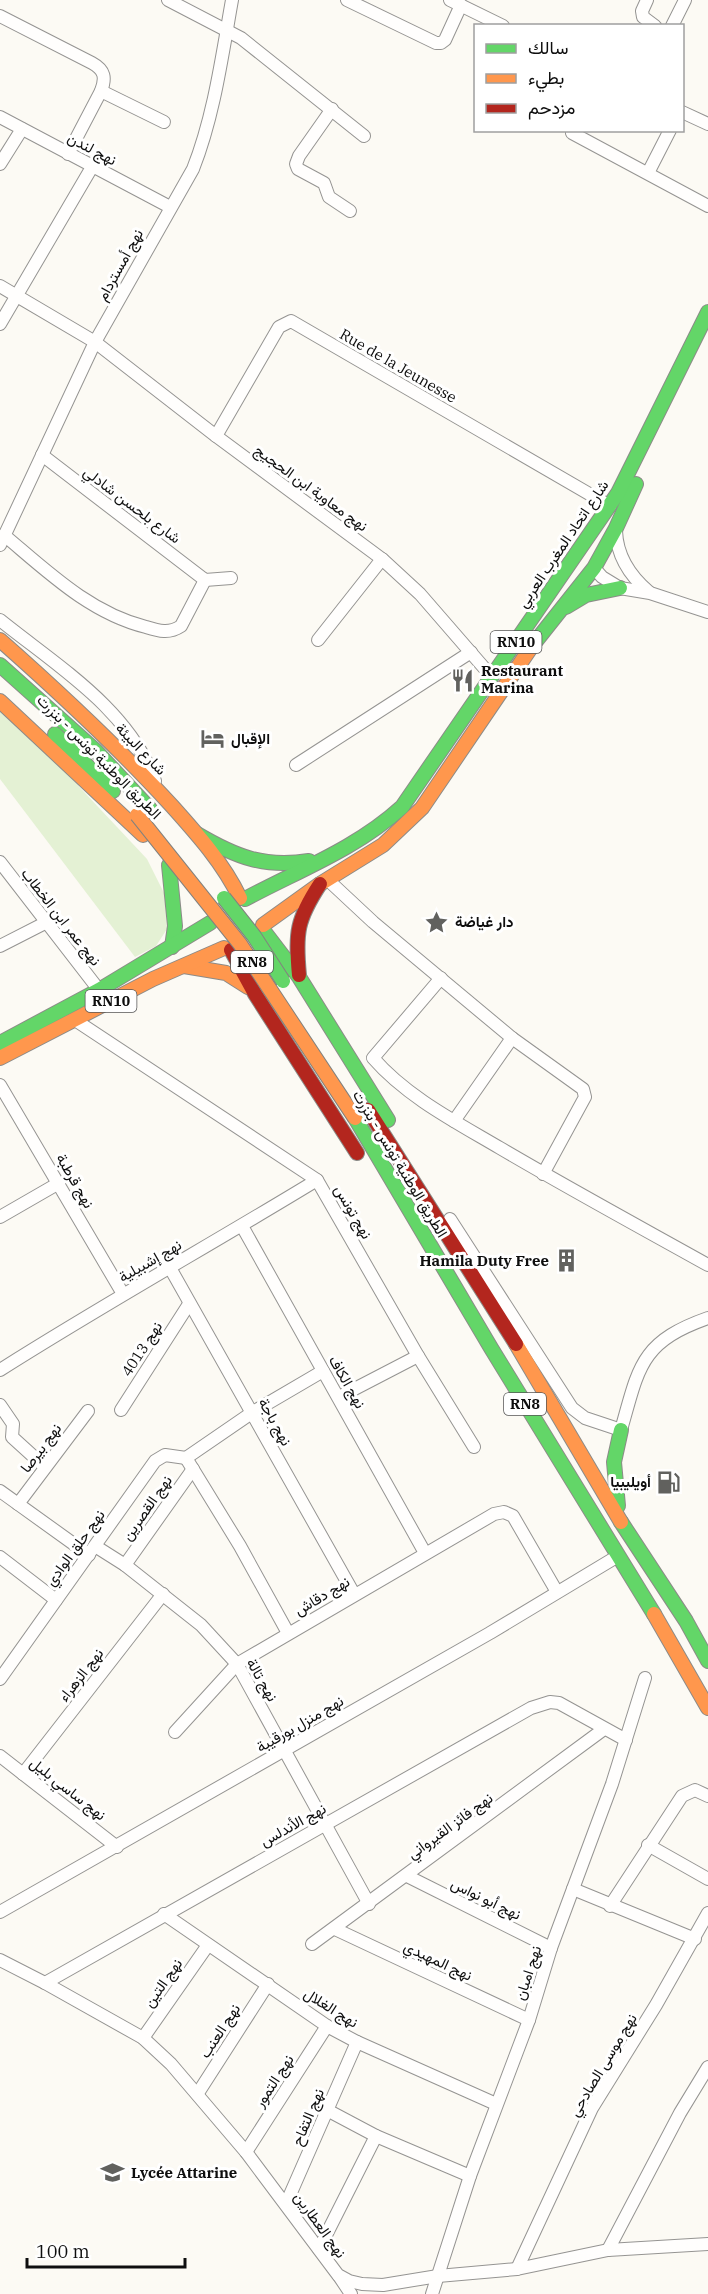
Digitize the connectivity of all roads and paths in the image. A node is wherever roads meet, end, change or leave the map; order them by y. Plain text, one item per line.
1 (168, 0) edge
2 (232, 0) edge
3 (347, 0) edge
4 (647, 0) edge
5 (685, 0) edge
6 (456, 3) edge
7 (0, 16) edge
8 (499, 24) edge
9 (652, 24) edge
10 (673, 24) edge
11 (227, 30) junction
12 (101, 91) junction
13 (332, 109) junction
14 (684, 113) edge
15 (0, 117) edge
16 (164, 122) dead end
17 (708, 124) edge
18 (22, 129) junction
19 (669, 132) edge
20 (572, 133) dead end
21 (364, 136) dead end
22 (68, 154) junction
23 (0, 164) edge
24 (92, 167) junction
25 (648, 173) junction
26 (708, 206) edge
27 (170, 207) junction
28 (350, 211) dead end
29 (0, 286) edge
30 (16, 296) junction
31 (708, 312) edge
32 (0, 324) edge
33 (708, 339) edge
34 (95, 342) junction
35 (216, 436) junction
36 (42, 455) junction
37 (610, 506) junction
38 (616, 528) junction
39 (2, 540) edge
40 (382, 559) junction
41 (594, 568) junction
42 (231, 578) dead end
43 (205, 580) junction
44 (620, 588) junction
45 (650, 593) junction
46 (708, 612) edge
47 (555, 616) junction
48 (0, 620) edge
49 (0, 640) edge
50 (318, 640) dead end
51 (471, 652) junction
52 (0, 665) edge
53 (492, 677) junction
54 (0, 685) edge
55 (0, 701) edge
56 (296, 765) dead end
57 (158, 791) junction
58 (153, 813) dead end
59 (197, 834) junction
60 (330, 857) junction
61 (0, 862) edge
62 (169, 865) junction
63 (324, 882) junction
64 (218, 892) dead end
65 (242, 898) junction
66 (47, 922) junction
67 (210, 922) junction
68 (263, 928) junction
69 (0, 945) edge
70 (172, 947) junction
71 (228, 949) junction
72 (184, 966) junction
73 (299, 976) junction
74 (441, 978) junction
75 (288, 988) dead end
76 (99, 990) junction
77 (255, 994) junction
78 (75, 1020) junction
79 (319, 1035) dead end
80 (512, 1038) junction
81 (0, 1042) edge
82 (0, 1058) edge
83 (349, 1058) junction
84 (373, 1059) junction
85 (0, 1085) edge
86 (454, 1122) junction
87 (368, 1169) dead end
88 (543, 1173) junction
89 (317, 1180) junction
90 (59, 1184) junction
91 (447, 1215) junction
92 (1, 1216) edge
93 (398, 1217) dead end
94 (242, 1226) junction
95 (708, 1264) edge
96 (169, 1266) junction
97 (123, 1294) junction
98 (189, 1304) junction
99 (708, 1318) edge
100 (515, 1343) junction
101 (418, 1356) junction
102 (0, 1370) edge
103 (323, 1371) junction
104 (506, 1372) junction
105 (339, 1397) junction
106 (0, 1405) edge
107 (121, 1410) dead end
108 (88, 1411) dead end
109 (253, 1412) junction
110 (621, 1430) junction
111 (474, 1447) dead end
112 (189, 1463) junction
113 (45, 1467) junction
114 (0, 1491) edge
115 (18, 1504) junction
116 (620, 1520) junction
117 (92, 1550) junction
118 (425, 1553) junction
119 (0, 1557) edge
120 (616, 1557) junction
121 (125, 1565) junction
122 (557, 1592) junction
123 (163, 1594) junction
124 (354, 1594) junction
125 (56, 1600) junction
126 (288, 1633) junction
127 (0, 1656) edge
128 (708, 1661) edge
129 (10, 1664) junction
130 (237, 1664) junction
131 (645, 1678) dead end
132 (0, 1679) edge
133 (707, 1714) edge
134 (604, 1729) junction
135 (175, 1732) dead end
136 (626, 1740) junction
137 (284, 1750) junction
138 (0, 1756) edge
139 (23, 1774) junction
140 (708, 1796) edge
141 (324, 1825) junction
142 (648, 1845) junction
143 (117, 1847) junction
144 (407, 1876) junction
145 (708, 1879) edge
146 (573, 1889) junction
147 (369, 1904) junction
148 (610, 1905) junction
149 (0, 1912) edge
150 (708, 1913) edge
151 (164, 1914) junction
152 (335, 1929) junction
153 (695, 1939) junction
154 (312, 1944) dead end
155 (208, 1945) junction
156 (551, 1948) junction
157 (0, 1960) edge
158 (45, 1983) junction
159 (267, 1984) junction
160 (529, 2020) junction
161 (327, 2026) junction
162 (143, 2038) junction
163 (357, 2042) junction
164 (708, 2067) edge
165 (198, 2093) junction
166 (496, 2104) junction
167 (327, 2110) junction
168 (376, 2136) junction
169 (246, 2152) junction
170 (470, 2176) junction
171 (286, 2204) junction
172 (705, 2245) edge
173 (320, 2249) junction
174 (608, 2250) junction
175 (517, 2269) junction
176 (338, 2275) junction
177 (438, 2276) junction
178 (351, 2294) edge
179 (432, 2294) edge

1 - 11 street
2 - 11 street, نهج أمستردام
3 - 6 street
4 - 9 street
5 - 10 street
6 - 8 street
7 - 12 street
11 - 13 street
11 - 27 street, نهج أمستردام
12 - 16 street
12 - 22 street
13 - 21 street
13 - 28 street
14 - 17 street
15 - 18 street, نهج لندن
18 - 22 street, نهج لندن
18 - 23 street
19 - 25 street
20 - 25 street
22 - 24 street, نهج لندن
24 - 27 street, نهج لندن
24 - 30 street
25 - 26 street
27 - 34 street, نهج أمستردام
29 - 30 street, نهج معاوية ابن الحجيج
30 - 32 street
30 - 34 street, نهج معاوية ابن الحجيج
31 - 37 main road, شارع اتحاد المغرب العربي / RN10
33 - 38 main road, شارع اتحاد المغرب العربي / RN10
34 - 35 street, نهج معاوية ابن الحجيج
34 - 36 street, نهج أمستردام
35 - 37 street, Rue de la Jeunesse
35 - 40 street, نهج معاوية ابن الحجيج
36 - 39 street, نهج أمستردام
36 - 43 street, شارع بلحسن شادلي
37 - 41 main road
37 - 53 main road, شارع اتحاد المغرب العربي / RN10
38 - 41 main road, شارع اتحاد المغرب العربي / RN10
38 - 45 street
39 - 43 street
40 - 50 street
40 - 51 street, نهج معاوية ابن الحجيج
41 - 44 street
41 - 47 main road, شارع اتحاد المغرب العربي / RN10
42 - 43 street
44 - 45 street
44 - 47 main road
45 - 46 street
47 - 63 main road, شارع اتحاد المغرب العربي / RN10
48 - 57 street
49 - 57 main road, شارع البيئة
51 - 53 street, نهج معاوية ابن الحجيج
51 - 56 street
52 - 58 main road, الطريق الوطنية تونس - بنزرت
53 - 60 main road, شارع اتحاد المغرب العربي / RN10
54 - 104 main road, الطريق الوطنية تونس - بنزرت / RN8, bridge
55 - 62 main road
57 - 59 main road, شارع البيئة
59 - 60 main road
59 - 65 main road, شارع البيئة
60 - 65 main road, شارع اتحاد المغرب العربي / RN10
61 - 66 street, نهج عمر ابن الخطاب
62 - 67 main road
62 - 70 main road
63 - 68 main road, شارع اتحاد المغرب العربي / RN10
63 - 73 main road
63 - 74 street
64 - 75 main road, RN8, bridge
65 - 67 main road, RN10
65 - 68 main road
66 - 69 street
66 - 76 street, نهج عمر ابن الخطاب
67 - 70 main road, RN10
67 - 71 main road
68 - 71 main road, RN10
68 - 73 main road
70 - 76 main road, RN10
71 - 72 main road, RN10
71 - 77 main road
72 - 77 main road
72 - 78 main road, RN10
73 - 83 main road
74 - 80 street
74 - 84 street
76 - 81 main road, RN10
77 - 87 main road
78 - 82 main road, RN10
78 - 89 street, نهج تونس
79 - 100 main road, الطريق الوطنية تونس - بنزرت / RN8
80 - 86 street
80 - 88 street
83 - 84 street
83 - 91 main road
84 - 86 street
85 - 90 street, نهج قرطبة
86 - 88 street
88 - 95 street
89 - 94 street, نهج إشبيلية
89 - 101 street, نهج تونس
90 - 92 street
90 - 97 street, نهج قرطبة
91 - 100 main road, RN8
91 - 110 street
93 - 104 main road
94 - 96 street, نهج إشبيلية
94 - 103 street, نهج الكاف
96 - 97 street, نهج إشبيلية
96 - 98 street, نهج باجة
97 - 102 street, نهج إشبيلية
98 - 107 street, نهج 4013
98 - 109 street, نهج باجة
99 - 110 street
100 - 116 main road, الطريق الوطنية تونس - بنزرت / RN8
101 - 105 street
101 - 111 street, نهج تونس
103 - 105 street, نهج الكاف
103 - 109 street, نهج القصرين
104 - 120 main road, الطريق الوطنية تونس - بنزرت / RN8
105 - 118 street, نهج الكاف
106 - 113 street
108 - 113 street, نهج بيرصا
109 - 112 street, نهج القصرين
109 - 124 street, نهج باجة
110 - 116 main road
112 - 117 street, نهج حلق الوادي
112 - 121 street, نهج القصرين
112 - 126 street
113 - 115 street, نهج بيرصا
114 - 115 street, نهج تالة
115 - 117 street, نهج تالة
116 - 128 main road, الطريق الوطنية تونس - بنزرت / RN8
117 - 121 street, نهج تالة
117 - 125 street, نهج حلق الوادي
118 - 122 street, نهج دقاش
118 - 124 street, نهج دقاش
119 - 125 street
120 - 122 street, نهج منزل بورقيبة
120 - 133 main road, الطريق الوطنية تونس - بنزرت / RN8
121 - 123 street, نهج تالة
122 - 137 street, نهج منزل بورقيبة
123 - 130 street, نهج تالة
123 - 139 street, نهج الزهراء
124 - 126 street, نهج دقاش
125 - 129 street, نهج حلق الوادي
126 - 130 street, نهج دقاش
127 - 129 street
129 - 132 street, نهج حلق الوادي
130 - 135 street, نهج دقاش
130 - 137 street, نهج تالة
131 - 136 street, نهج امبان
134 - 136 street
134 - 141 street, نهج الأندلس
134 - 144 street, نهج فائز القيرواني
136 - 146 street, نهج امبان
137 - 141 street, نهج تالة
137 - 143 street, نهج منزل بورقيبة
138 - 139 street, نهج ساسي بليل
139 - 143 street, نهج ساسي بليل
140 - 142 street
141 - 147 street, نهج تالة
141 - 151 street, نهج الأندلس
142 - 145 street
142 - 148 street
143 - 149 street, نهج منزل بورقيبة
144 - 147 street, نهج فائز القيرواني
144 - 156 street, نهج أبو نواس
146 - 148 street
146 - 156 street, نهج امبان
147 - 152 street, نهج فائز القيرواني
148 - 153 street
150 - 153 street, نهج موسى الصادحي
151 - 155 street, نهج الغلال
151 - 158 street, نهج الأندلس
152 - 154 street, نهج فائز القيرواني
152 - 160 street, نهج المهيدي
153 - 175 street, نهج موسى الصادحي
155 - 159 street, نهج الغلال
155 - 162 street, نهج التين
156 - 160 street, نهج امبان
157 - 158 street, نهج العطارين
158 - 162 street, نهج العطارين
159 - 161 street, نهج الغلال
159 - 165 street, نهج العنب
160 - 166 street, نهج امبان
161 - 163 street, نهج الغلال
161 - 169 street, نهج التمور
162 - 165 street, نهج العطارين
163 - 166 street, نهج الغلال
163 - 167 street, نهج التفاح
164 - 174 street
165 - 169 street, نهج العطارين
166 - 170 street, نهج امبان
167 - 168 street
167 - 171 street, نهج التفاح
168 - 170 street
168 - 173 street
169 - 171 street, نهج العطارين
170 - 177 street, نهج امبان
171 - 173 street, نهج العطارين
172 - 174 street, نهج العطارين
173 - 176 street, نهج العطارين
174 - 175 street, نهج العطارين
175 - 177 street, نهج العطارين
176 - 177 street, نهج العطارين
176 - 178 street
177 - 179 street, نهج امبان

